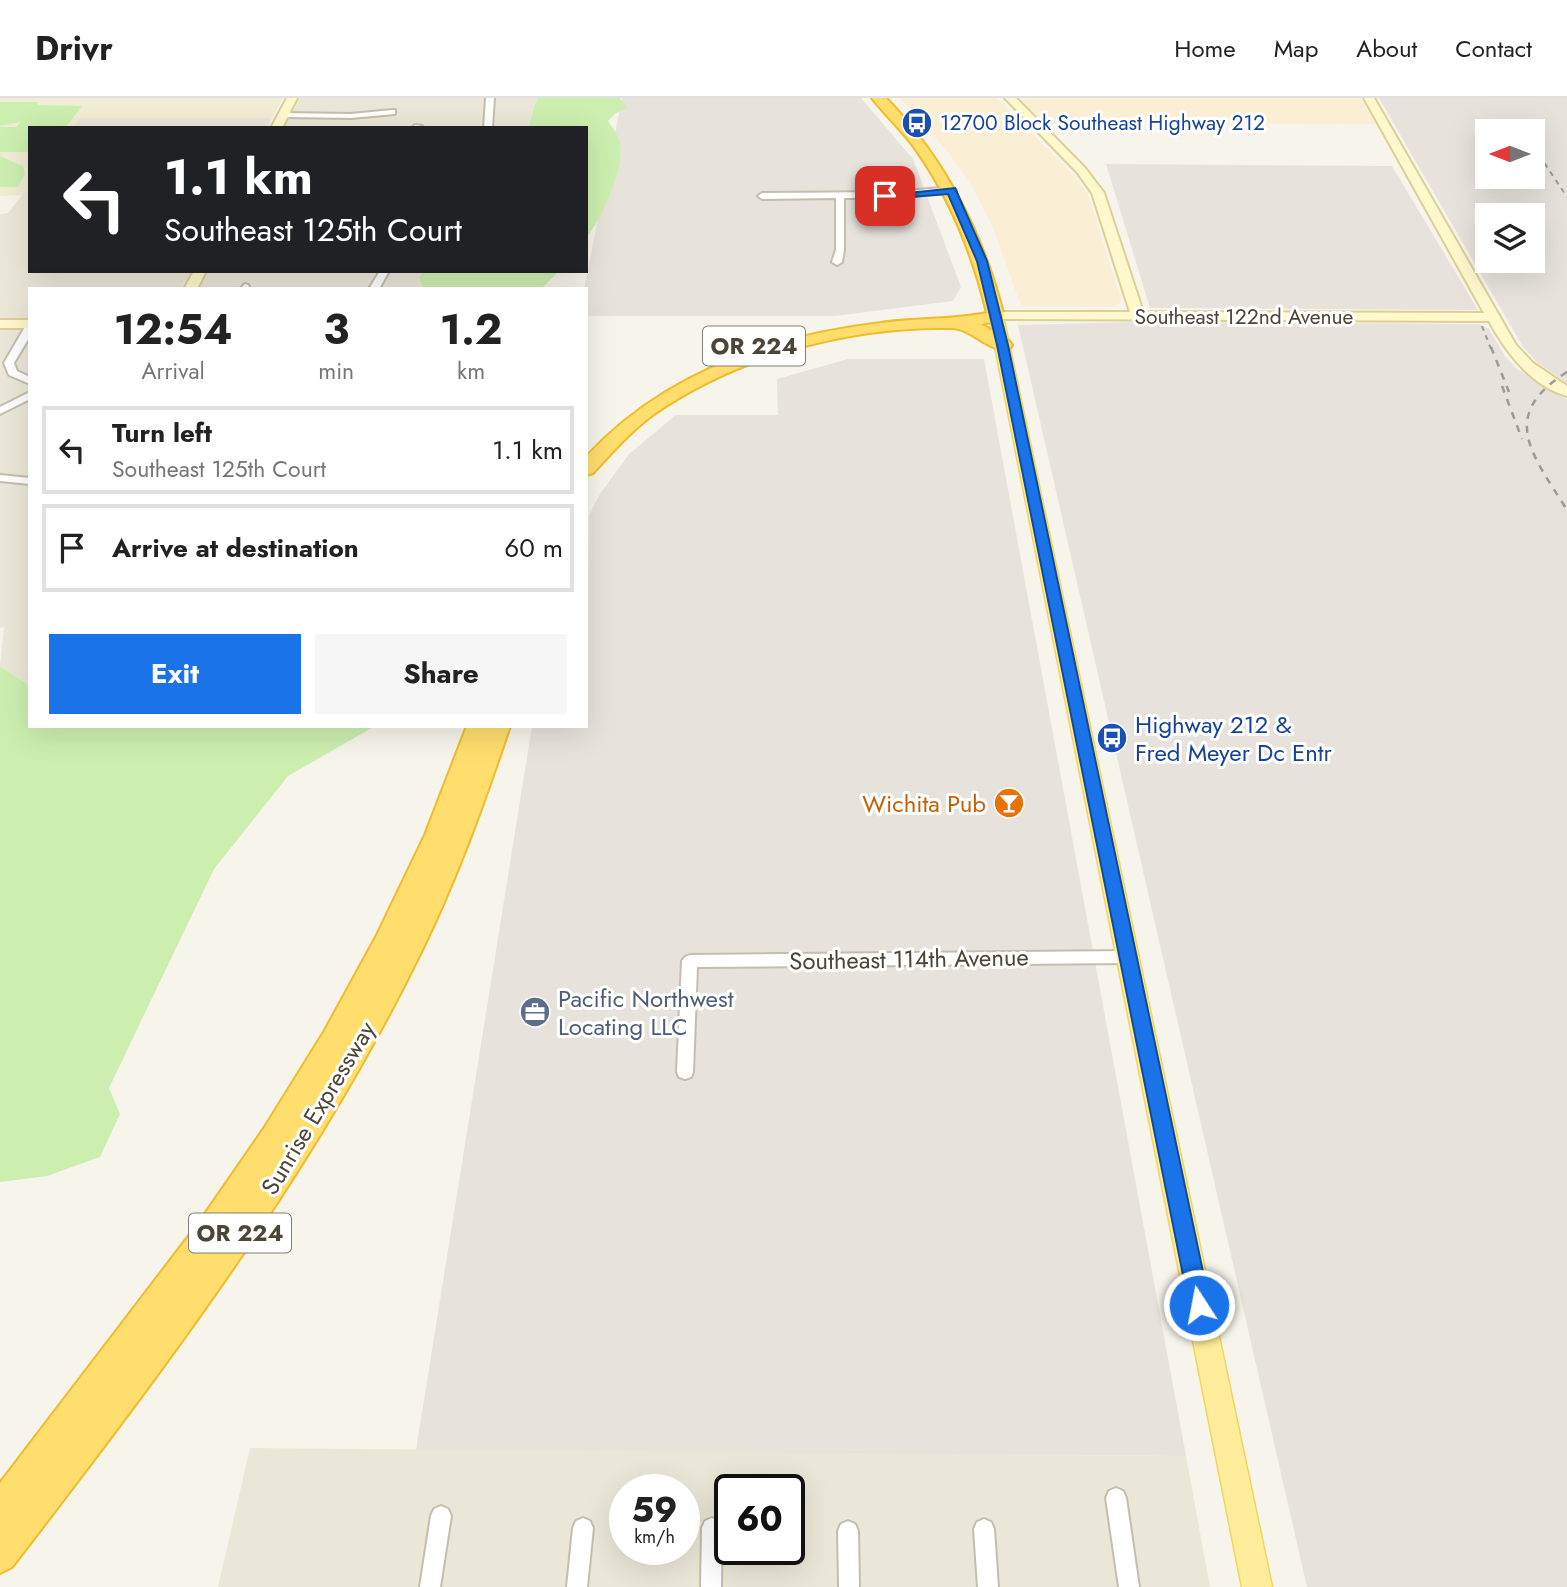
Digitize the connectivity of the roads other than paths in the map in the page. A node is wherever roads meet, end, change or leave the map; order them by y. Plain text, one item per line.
1 (292, 98) edge
2 (490, 98) edge
3 (879, 98) edge
4 (1010, 98) edge
5 (1369, 98) edge
6 (392, 112) dead end
7 (283, 115) junction
8 (348, 123) edge
9 (277, 126) edge
10 (488, 126) edge
11 (951, 190) junction
12 (762, 196) dead end
13 (840, 196) junction
14 (837, 262) dead end
15 (988, 280) junction
16 (996, 316) junction
17 (1139, 316) junction
18 (1493, 317) junction
19 (951, 318) junction
20 (0, 324) edge
21 (28, 326) edge
22 (28, 328) edge
23 (1003, 345) junction
24 (5, 356) edge
25 (28, 380) edge
26 (1567, 392) edge
27 (28, 396) edge
28 (0, 411) edge
29 (588, 445) edge
30 (588, 467) edge
31 (0, 478) edge
32 (28, 480) edge
33 (477, 728) edge
34 (498, 728) edge
35 (1129, 957) junction
36 (685, 1072) dead end
37 (1116, 1498) dead end
38 (0, 1510) edge
39 (441, 1516) dead end
40 (583, 1528) dead end
41 (712, 1528) dead end
42 (984, 1529) dead end
43 (848, 1531) dead end
44 (0, 1555) edge
45 (430, 1587) edge
46 (577, 1587) edge
47 (711, 1587) edge
48 (849, 1587) edge
49 (988, 1587) edge
50 (1129, 1587) edge
51 (1257, 1587) edge

1 - 7 main road
2 - 10 street
3 - 11 highway
4 - 17 main road
5 - 18 main road
6 - 8 street
7 - 8 street
7 - 9 main road
11 - 13 street
11 - 15 highway
12 - 13 street
13 - 14 street
15 - 16 highway
15 - 19 highway, OR 224
16 - 17 main road, Southeast 122nd Avenue
16 - 19 highway, OR 224
16 - 23 main road
17 - 18 main road, Southeast 122nd Avenue
18 - 26 main road
19 - 23 highway
19 - 29 highway, OR 224
19 - 30 highway, OR 224
20 - 21 main road
22 - 24 street
23 - 35 main road
24 - 25 street
27 - 28 street
31 - 32 street
33 - 38 highway, Sunrise Expressway / OR 224
34 - 44 highway, Sunrise Expressway / OR 224
35 - 36 street, Southeast 114th Avenue
35 - 51 main road
37 - 50 street
39 - 45 street
40 - 46 street
41 - 47 street
42 - 49 street
43 - 48 street

